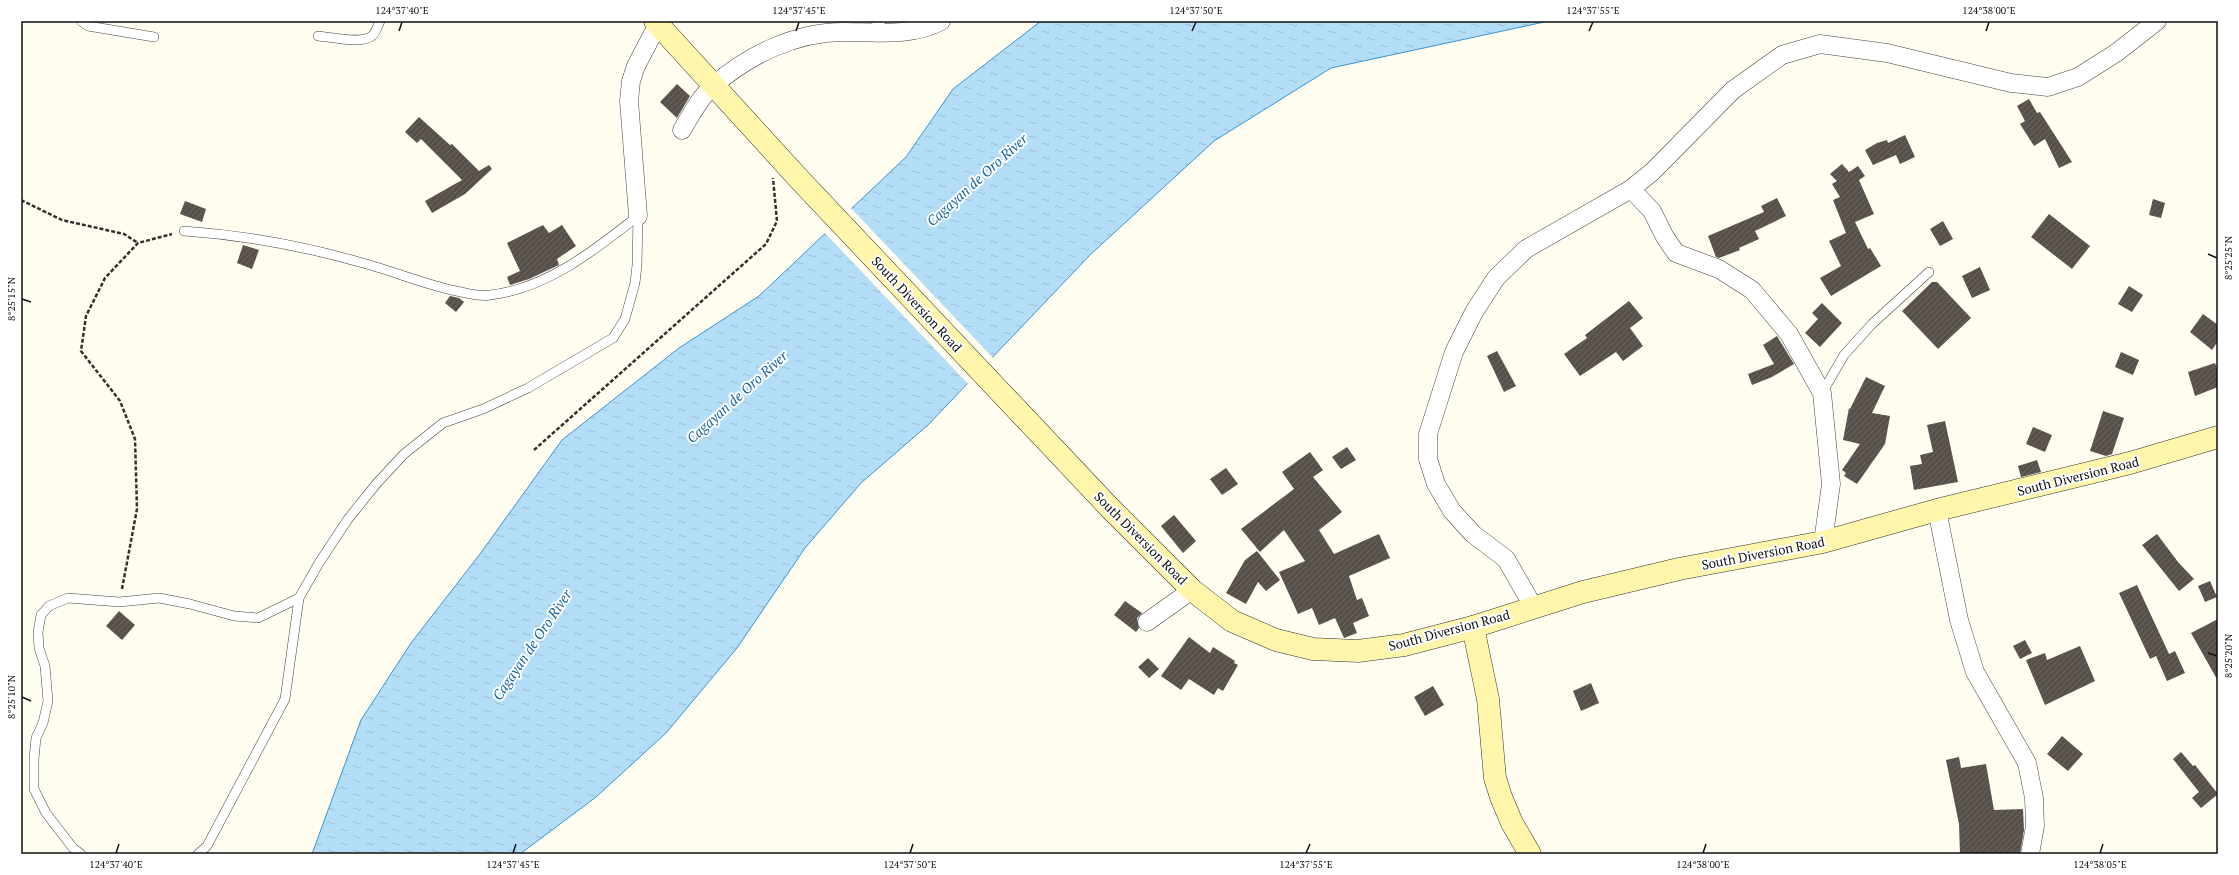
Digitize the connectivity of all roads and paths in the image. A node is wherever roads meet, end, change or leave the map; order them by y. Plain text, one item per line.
1 (81, 21) edge
2 (380, 21) edge
3 (941, 21) edge
4 (2157, 21) edge
5 (657, 23) edge
6 (875, 27) edge
7 (318, 36) dead end
8 (154, 37) dead end
9 (713, 86) junction
10 (682, 130) dead end
11 (1631, 189) junction
12 (774, 194) dead end
13 (21, 200) edge
14 (638, 216) junction
15 (184, 231) joint
16 (138, 243) junction
17 (1929, 272) dead end
18 (1822, 393) junction
19 (2218, 437) edge
20 (534, 450) dead end
21 (1937, 510) junction
22 (1823, 542) junction
23 (1192, 590) junction
24 (299, 598) junction
25 (119, 602) junction
26 (1534, 608) junction
27 (1147, 622) dead end
28 (1473, 627) junction
29 (81, 854) edge
30 (198, 854) edge
31 (1530, 854) edge
32 (2030, 854) edge

1 - 8 lane
2 - 7 lane
3 - 6 street
4 - 11 street
5 - 9 main road, South Diversion Road
5 - 14 street
6 - 9 street
9 - 10 street
9 - 23 main road, South Diversion Road
11 - 18 street
11 - 26 street
12 - 20 path
13 - 16 path
14 - 15 lane
14 - 24 lane
15 - 16 path
16 - 25 path
17 - 18 lane
18 - 22 street
19 - 21 main road, South Diversion Road
21 - 22 main road, South Diversion Road
21 - 32 street
22 - 26 main road, South Diversion Road
23 - 27 street
23 - 28 main road, South Diversion Road
24 - 25 lane
24 - 30 lane
25 - 29 lane
26 - 28 main road, South Diversion Road
28 - 31 main road

